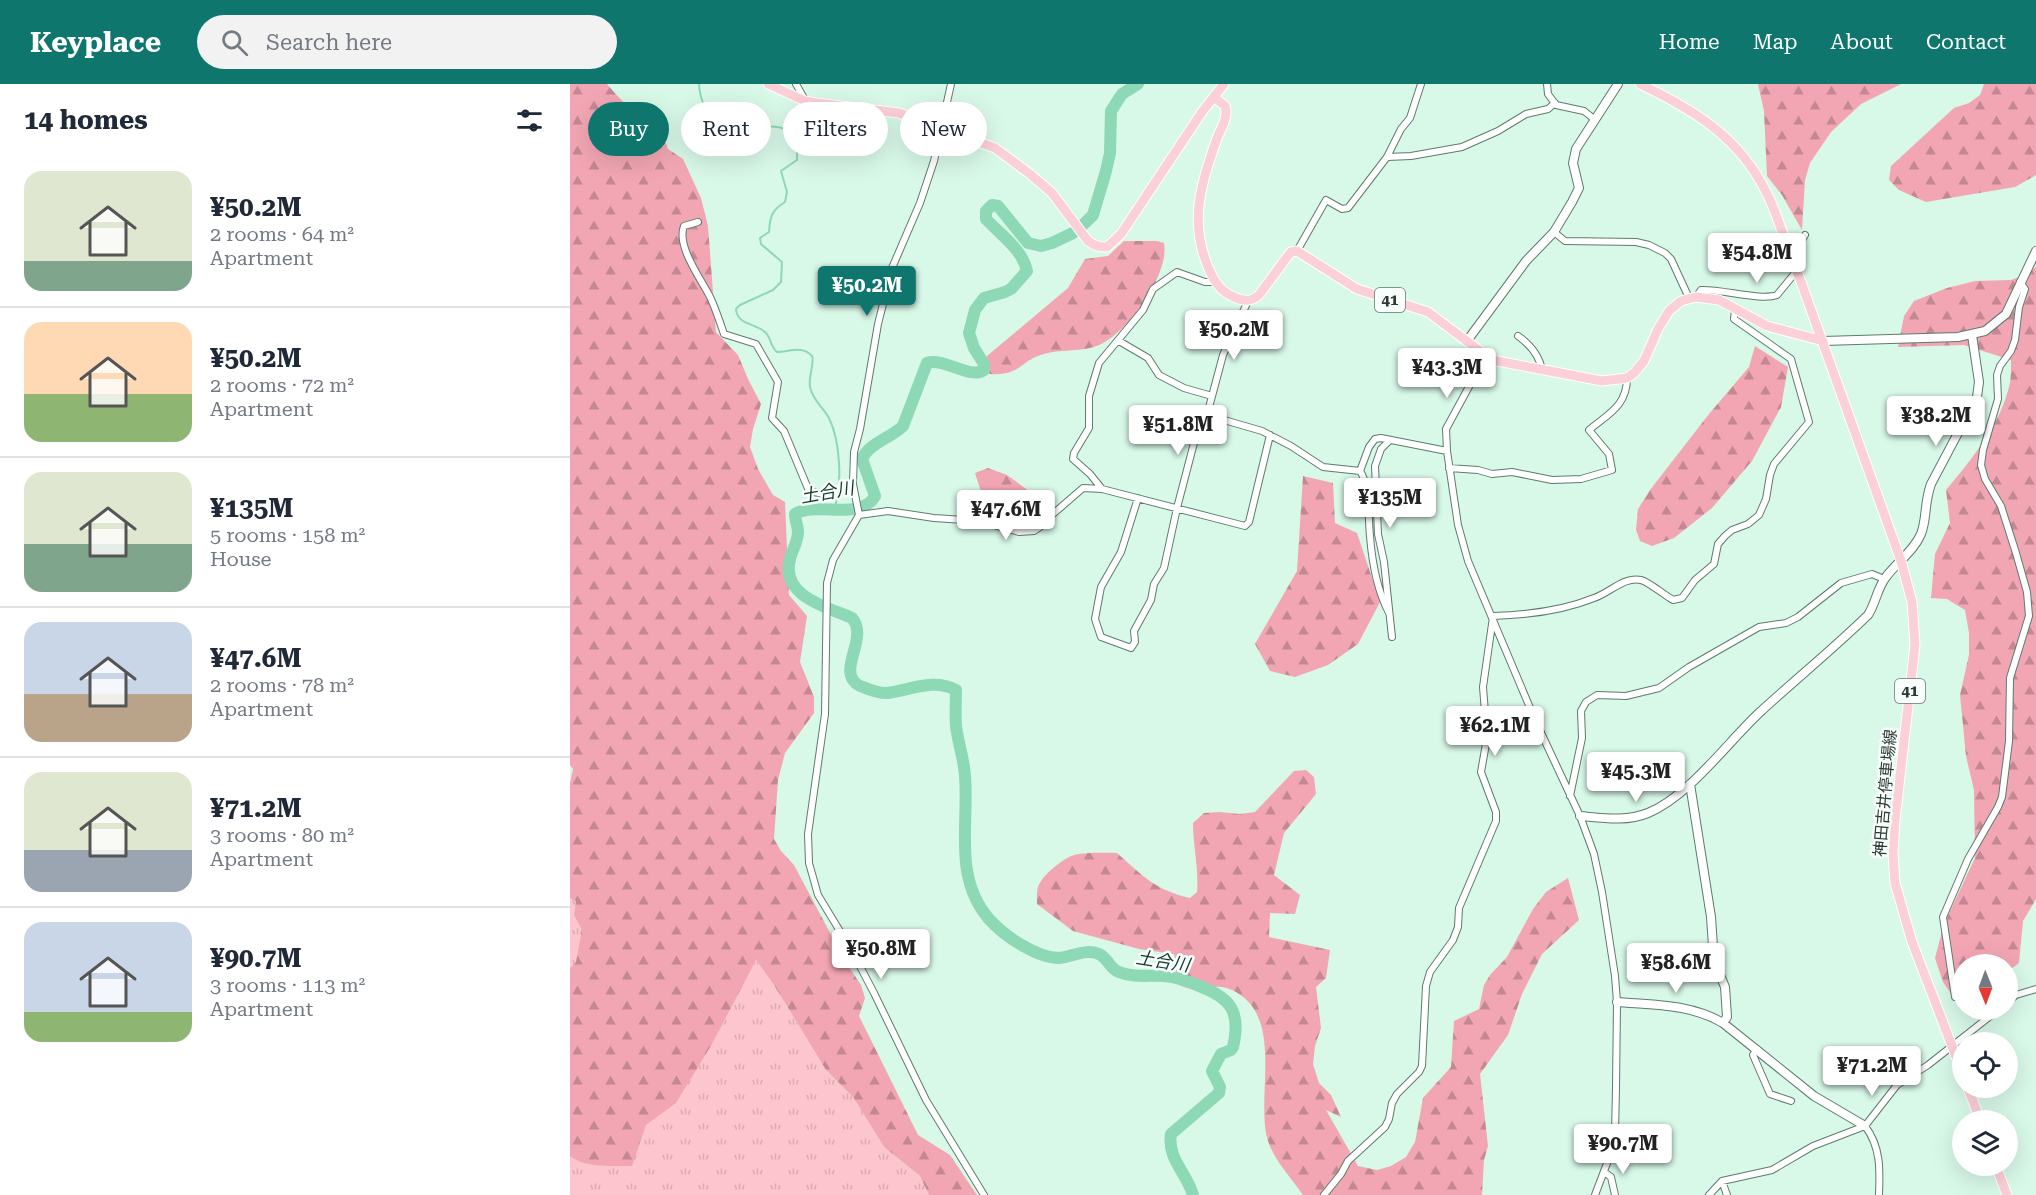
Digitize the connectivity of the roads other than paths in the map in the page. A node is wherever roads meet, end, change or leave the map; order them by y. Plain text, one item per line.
1 (768, 84) edge
2 (796, 84) edge
3 (951, 84) edge
4 (1224, 84) edge
5 (1421, 84) edge
6 (1547, 84) edge
7 (1618, 84) edge
8 (1640, 84) edge
9 (1214, 97) junction
10 (805, 100) junction
11 (948, 102) edge
12 (1555, 103) junction
13 (900, 114) edge
14 (1594, 119) junction
15 (987, 145) edge
16 (935, 156) edge
17 (1387, 157) junction
18 (698, 222) dead end
19 (1554, 232) junction
20 (1805, 235) dead end
21 (1297, 251) junction
22 (2036, 251) edge
23 (1216, 282) junction
24 (2020, 282) junction
25 (1693, 298) junction
26 (1248, 302) junction
27 (1735, 310) junction
28 (1972, 334) junction
29 (1518, 336) dead end
30 (1119, 341) junction
31 (1467, 341) junction
32 (1823, 341) junction
33 (1485, 357) junction
34 (1542, 370) junction
35 (1627, 378) junction
36 (1212, 396) junction
37 (1207, 415) junction
38 (1270, 435) junction
39 (1390, 440) junction
40 (1447, 451) junction
41 (1449, 468) junction
42 (1360, 471) junction
43 (1102, 489) junction
44 (854, 490) junction
45 (1138, 498) junction
46 (1177, 508) junction
47 (859, 515) junction
48 (1901, 561) junction
49 (1884, 579) junction
50 (1389, 613) junction
51 (1493, 616) junction
52 (1392, 637) dead end
53 (1690, 784) junction
54 (1570, 796) junction
55 (1580, 816) junction
56 (1952, 977) edge
57 (2036, 988) edge
58 (2018, 993) edge
59 (1617, 1002) junction
60 (1985, 1020) edge
61 (1724, 1023) junction
62 (1970, 1032) edge
63 (1952, 1046) joint
64 (1757, 1049) junction
65 (1791, 1101) dead end
66 (1865, 1126) junction
67 (1604, 1172) junction
68 (2000, 1176) edge
69 (1722, 1181) junction
70 (984, 1195) edge
71 (1324, 1195) edge
72 (1595, 1195) edge
73 (1615, 1195) edge
74 (1709, 1195) edge
75 (1727, 1195) edge
76 (1879, 1195) edge
77 (2007, 1195) edge

1 - 10 main road
2 - 10 street
3 - 11 street
4 - 9 main road
5 - 17 street
6 - 12 street
7 - 14 street
8 - 32 main road, 神田吉井停車場線 / 41, bridge
9 - 15 main road
9 - 23 main road
10 - 13 main road
12 - 14 street
12 - 17 street
14 - 19 street
16 - 44 street
17 - 21 street
18 - 44 street
19 - 25 street
19 - 31 street
20 - 25 street
21 - 26 main road
21 - 31 main road, 41
22 - 24 street
23 - 26 main road
23 - 30 street
24 - 28 street
24 - 56 street
25 - 27 main road
25 - 35 main road
26 - 36 street
27 - 32 main road
27 - 51 street
28 - 32 street
28 - 48 street
29 - 34 street
30 - 36 street
30 - 43 street
31 - 33 main road, 41
32 - 48 main road, 神田吉井停車場線 / 41
33 - 34 main road, 41
33 - 40 street
34 - 35 main road, 41
35 - 41 street
36 - 37 street
37 - 38 street
37 - 46 street
38 - 42 street
38 - 46 street
39 - 40 street
39 - 42 street
39 - 50 street
40 - 41 street
41 - 51 street
42 - 50 street
43 - 45 street
43 - 47 street
44 - 47 street
45 - 46 street
45 - 46 street
47 - 70 street
48 - 49 street
48 - 63 main road, 神田吉井停車場線 / 41
49 - 53 street
49 - 54 street
50 - 52 street
51 - 54 street
51 - 71 street
53 - 55 street
53 - 61 street
54 - 55 street
55 - 59 street
57 - 58 street
59 - 61 street
59 - 67 street
60 - 62 street
61 - 64 street
63 - 66 street
64 - 65 street
64 - 66 street
66 - 69 street
66 - 76 street
67 - 72 street
67 - 73 street
68 - 77 main road
69 - 74 street
69 - 75 street

